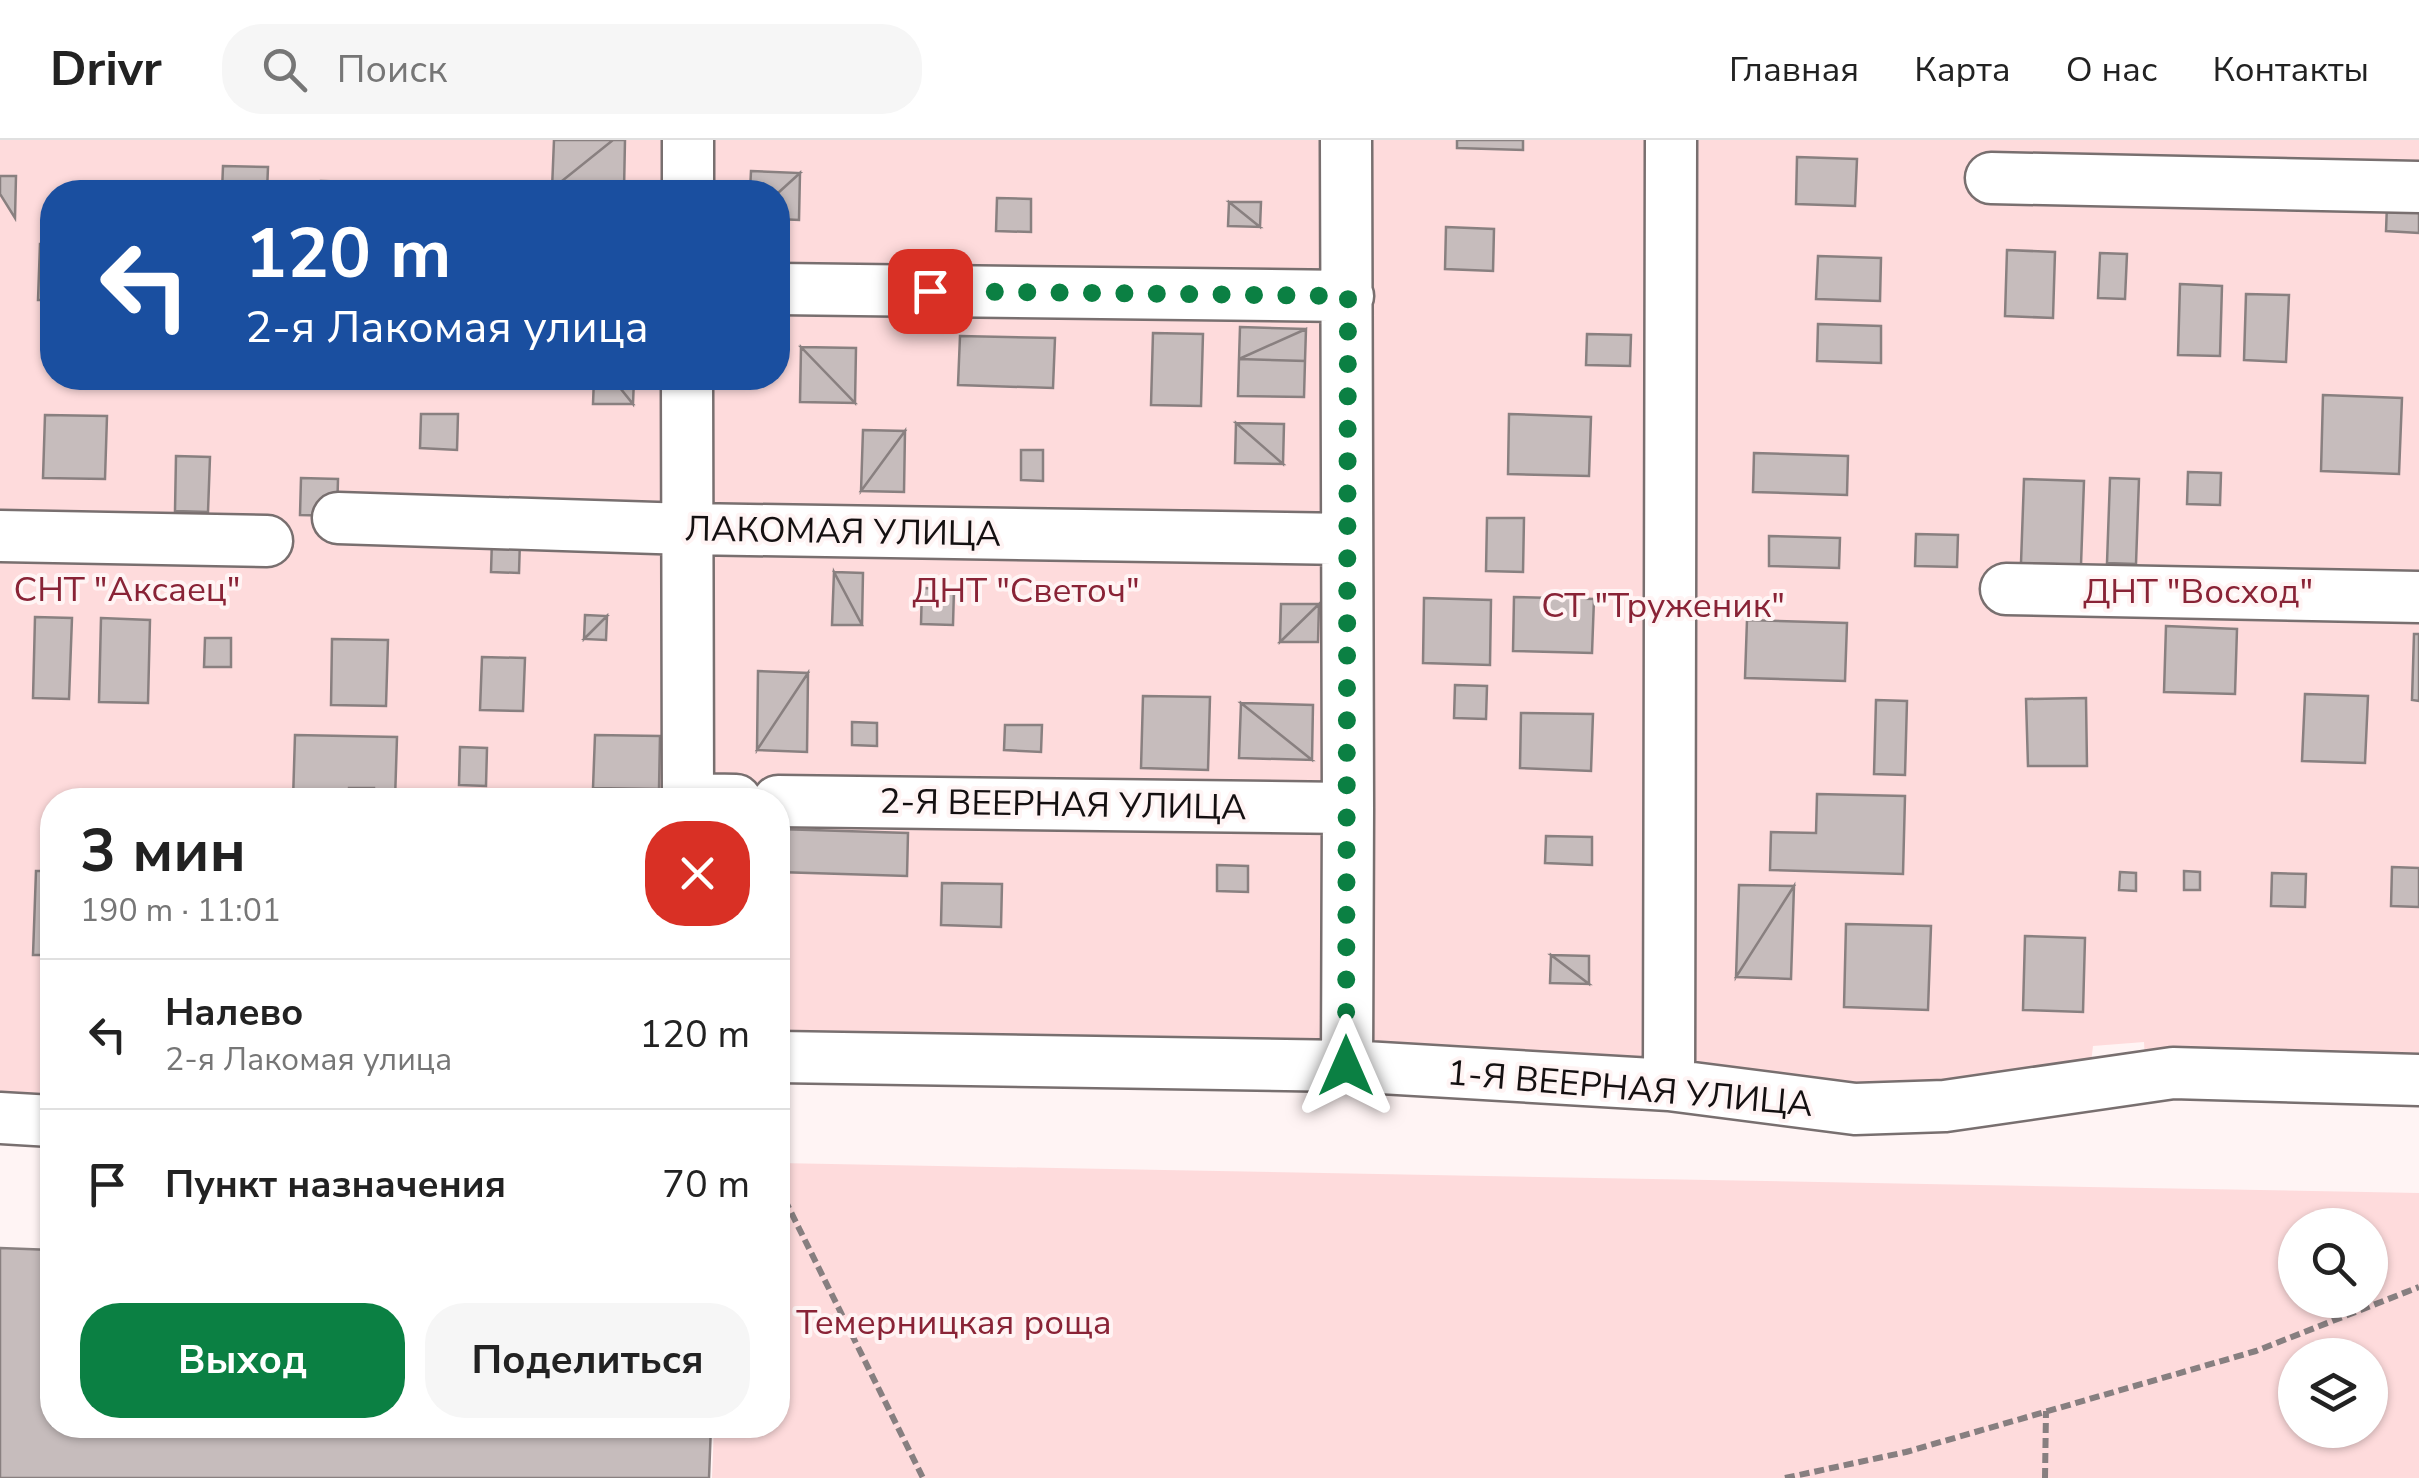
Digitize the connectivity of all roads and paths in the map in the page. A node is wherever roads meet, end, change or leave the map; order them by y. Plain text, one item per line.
1 (688, 140) edge
2 (1346, 140) edge
3 (1671, 140) edge
4 (1990, 178) dead end
5 (688, 180) edge
6 (2419, 188) edge
7 (790, 289) edge
8 (1348, 296) junction
9 (687, 390) edge
10 (338, 518) dead end
11 (688, 528) junction
12 (0, 536) edge
13 (1347, 539) junction
14 (267, 542) dead end
15 (2006, 590) dead end
16 (2419, 597) edge
17 (688, 788) edge
18 (790, 800) edge
19 (1348, 808) junction
20 (790, 1057) edge
21 (1346, 1066) junction
22 (2419, 1080) edge
23 (1669, 1085) junction
24 (0, 1118) edge
25 (40, 1120) edge
26 (790, 1210) edge
27 (2419, 1287) edge
28 (2046, 1411) junction
29 (924, 1478) edge
30 (1784, 1478) edge
31 (2045, 1478) edge

1 - 5 street
2 - 8 street
3 - 23 street
4 - 6 street
7 - 8 street
8 - 13 street
9 - 11 street
10 - 11 street, ЛАКОМАЯ УЛИЦА
11 - 13 street, ЛАКОМАЯ УЛИЦА
11 - 17 street
12 - 14 street
13 - 19 street
15 - 16 street
18 - 19 street, 2-Я ВЕЕРНАЯ УЛИЦА
19 - 21 street
20 - 21 street, 1-Я ВЕЕРНАЯ УЛИЦА
21 - 23 street, 1-Я ВЕЕРНАЯ УЛИЦА
22 - 23 street, 1-Я ВЕЕРНАЯ УЛИЦА
24 - 25 street
26 - 29 path
27 - 28 path
28 - 30 path
28 - 31 path

